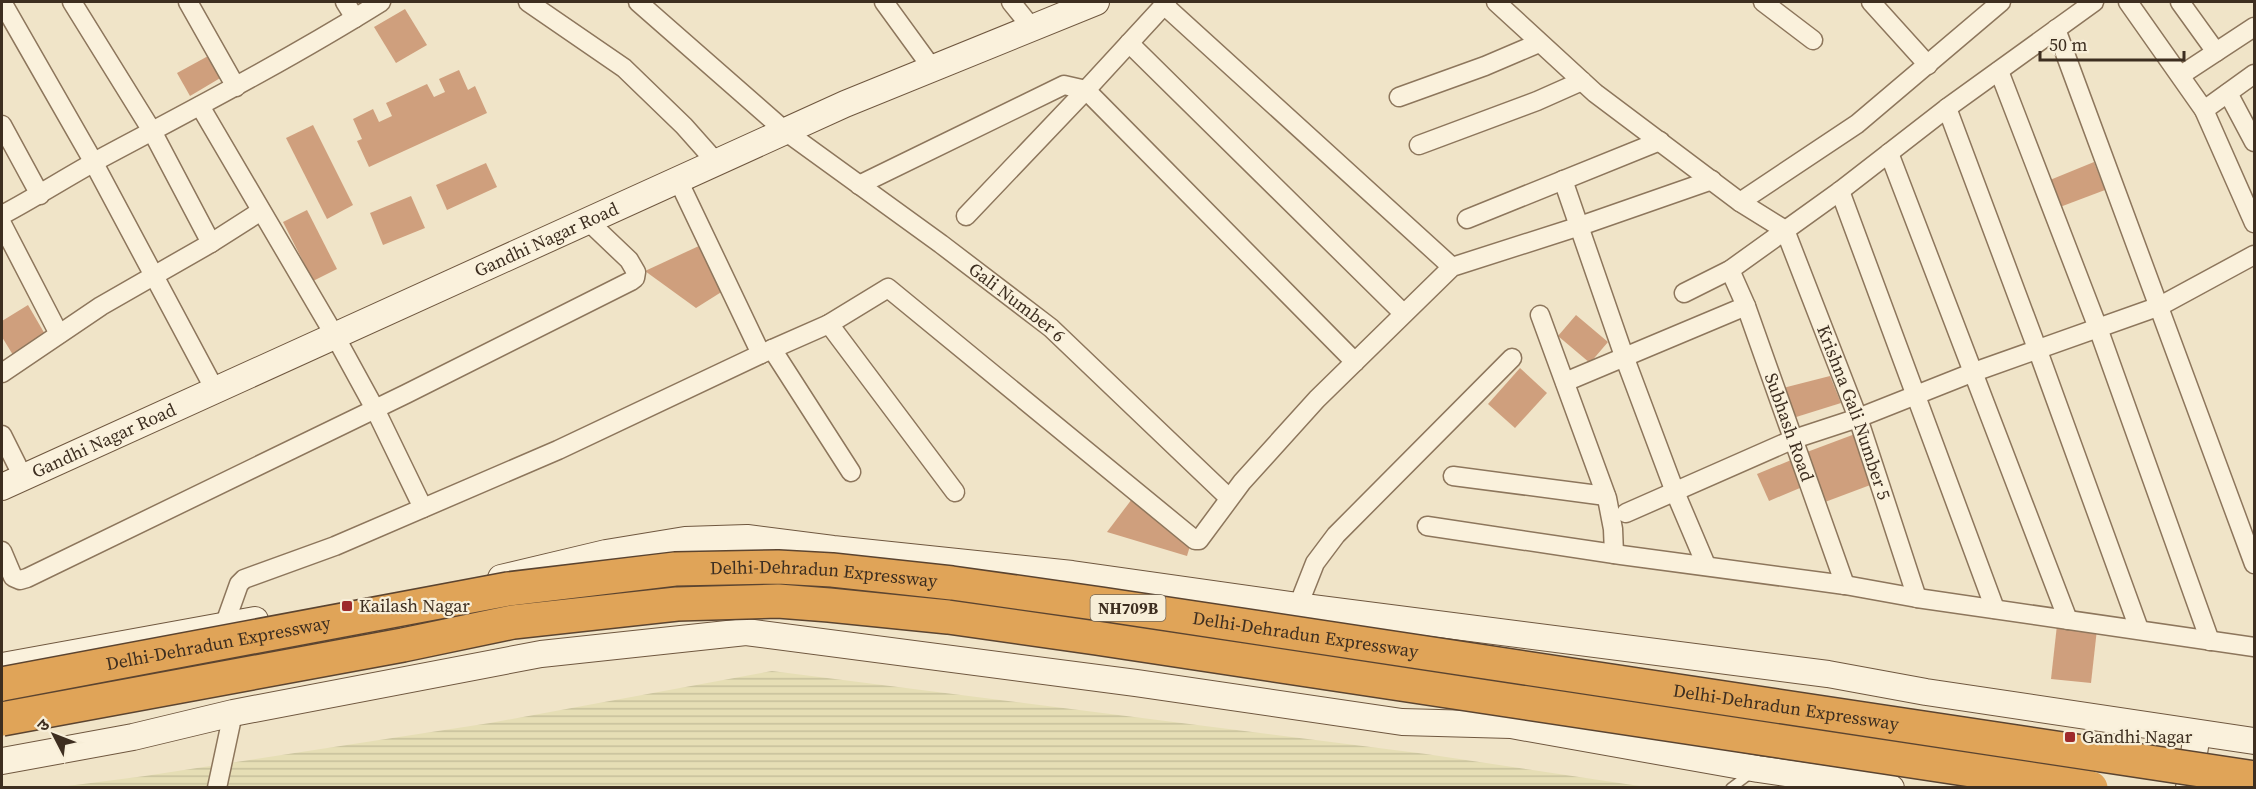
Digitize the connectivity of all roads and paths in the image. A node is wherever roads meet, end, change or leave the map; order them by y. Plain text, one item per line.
1 (2, 2) edge
2 (72, 2) edge
3 (189, 2) edge
4 (345, 2) edge
5 (381, 2) edge
6 (528, 2) edge
7 (638, 2) edge
8 (884, 2) edge
9 (1011, 2) edge
10 (1096, 2) edge
11 (1496, 2) edge
12 (1763, 2) edge
13 (1871, 2) edge
14 (2001, 2) edge
15 (2094, 2) edge
16 (2128, 2) edge
17 (2180, 2) edge
18 (1165, 3) edge
19 (355, 18) junction
20 (2254, 27) edge
21 (1032, 28) junction
22 (2056, 29) junction
23 (1813, 40) dead end
24 (1128, 43) junction
25 (1539, 43) junction
26 (2216, 52) junction
27 (1928, 65) junction
28 (932, 68) junction
29 (1999, 71) junction
30 (2254, 74) edge
31 (2181, 75) junction
32 (1582, 81) junction
33 (237, 87) junction
34 (1086, 90) junction
35 (2228, 93) junction
36 (1399, 97) dead end
37 (200, 106) junction
38 (1947, 108) junction
39 (2204, 110) junction
40 (2, 125) edge
41 (152, 131) junction
42 (785, 131) junction
43 (1660, 141) junction
44 (2254, 142) edge
45 (1419, 145) dead end
46 (1890, 153) junction
47 (93, 162) junction
48 (716, 162) junction
49 (678, 180) junction
50 (1563, 180) junction
51 (1712, 180) junction
52 (859, 185) junction
53 (1840, 191) junction
54 (40, 195) junction
55 (1740, 202) junction
56 (261, 211) junction
57 (2, 215) edge
58 (966, 216) dead end
59 (1467, 219) dead end
60 (587, 220) junction
61 (2254, 222) edge
62 (2, 224) edge
63 (1580, 226) junction
64 (1785, 230) junction
65 (211, 243) junction
66 (2254, 255) edge
67 (1452, 267) junction
68 (1730, 270) junction
69 (154, 275) junction
70 (1684, 293) dead end
71 (1746, 306) junction
72 (2160, 306) junction
73 (1403, 313) junction
74 (1540, 315) dead end
75 (829, 324) junction
76 (2098, 328) junction
77 (59, 334) junction
78 (335, 336) junction
79 (766, 351) junction
80 (2038, 351) junction
81 (1624, 356) junction
82 (1512, 358) dead end
83 (1354, 362) junction
84 (1974, 372) junction
85 (2, 373) edge
86 (1565, 382) junction
87 (215, 390) junction
88 (1917, 395) junction
89 (375, 409) junction
90 (1858, 418) junction
91 (2, 435) edge
92 (1794, 439) junction
93 (851, 472) dead end
94 (1453, 476) dead end
95 (12, 482) edge
96 (955, 492) dead end
97 (1675, 492) junction
98 (1606, 496) junction
99 (1229, 498) junction
100 (423, 508) junction
101 (1626, 513) dead end
102 (1427, 525) dead end
103 (2, 551) edge
104 (1614, 554) junction
105 (2254, 564) edge
106 (1706, 565) junction
107 (1845, 585) junction
108 (1917, 598) junction
109 (1299, 606) junction
110 (1995, 609) junction
111 (2068, 620) junction
112 (1418, 621) junction
113 (224, 626) junction
114 (2139, 629) junction
115 (2211, 641) junction
116 (2254, 647) edge
117 (2, 666) edge
118 (2, 684) edge
119 (233, 713) junction
120 (2, 719) edge
121 (1402, 722) junction
122 (2197, 733) junction
123 (2254, 741) edge
124 (2, 761) edge
125 (1758, 769) junction
126 (2254, 778) edge
127 (217, 788) edge
128 (1731, 788) edge
129 (1891, 788) edge
130 (2091, 788) edge
131 (2189, 788) edge

1 - 47 street
2 - 41 street
3 - 33 street
4 - 19 street
5 - 19 street
6 - 48 street
7 - 42 street, Gali Number 6
8 - 28 street
9 - 21 street
10 - 21 street, Gandhi Nagar Road
11 - 25 street
12 - 23 street
13 - 27 street
14 - 27 street
15 - 22 street
16 - 31 street
17 - 26 street
18 - 24 street
18 - 67 street
19 - 33 street
20 - 26 street
21 - 28 street, Gandhi Nagar Road
22 - 29 street
22 - 72 street
24 - 34 street
24 - 73 street
25 - 32 street
25 - 36 street
26 - 31 street
27 - 55 street
28 - 42 street, Gandhi Nagar Road
29 - 38 street
29 - 76 street
30 - 35 street
31 - 39 street
32 - 43 street
32 - 45 street
33 - 37 street
34 - 52 street
34 - 58 street
34 - 83 street
35 - 39 street
35 - 44 street
37 - 41 street
37 - 56 street
38 - 46 street
38 - 80 street
39 - 61 street
40 - 54 street
41 - 47 street
41 - 65 street
42 - 48 street, Gandhi Nagar Road
42 - 52 street, Gali Number 6
43 - 50 street
43 - 51 street
46 - 53 street
46 - 84 street
47 - 54 street
47 - 69 street
48 - 49 street, Gandhi Nagar Road
49 - 60 street, Gandhi Nagar Road
49 - 79 street
50 - 59 street
50 - 63 street
51 - 55 street
51 - 63 street
52 - 99 street, Gali Number 6
53 - 64 street
53 - 88 street
54 - 57 street
55 - 64 street
56 - 65 street
56 - 78 street
60 - 78 street, Gandhi Nagar Road
60 - 89 street
62 - 77 street
63 - 67 street
63 - 81 street
64 - 68 street
64 - 90 street, Krishna Gali Number 5
65 - 69 street
66 - 72 street
67 - 73 street
68 - 70 street
68 - 71 street, Subhash Road
69 - 77 street
69 - 87 street
71 - 81 street
71 - 92 street, Subhash Road
72 - 76 street
72 - 105 street
73 - 83 street
74 - 86 street
75 - 79 street
75 - 96 street
75 - 99 street
76 - 80 street
76 - 115 street
77 - 85 street
78 - 87 street, Gandhi Nagar Road
78 - 89 street
79 - 93 street
79 - 100 street
80 - 84 street
80 - 114 street
81 - 86 street
81 - 97 street
82 - 109 street
83 - 99 street
84 - 88 street
84 - 111 street
86 - 98 street
87 - 95 street, Gandhi Nagar Road
88 - 90 street
88 - 110 street
89 - 100 street
89 - 103 street
90 - 92 street
90 - 108 street, Krishna Gali Number 5
91 - 95 street
92 - 97 street
92 - 107 street, Subhash Road
94 - 98 street
97 - 101 street
97 - 106 street
98 - 104 street
100 - 113 street
102 - 104 street
104 - 106 street
106 - 107 street
107 - 108 street
108 - 110 street
109 - 112 street
109 - 113 street
110 - 111 street
111 - 114 street
112 - 121 street
112 - 122 street
113 - 117 street
114 - 115 street
115 - 116 street
118 - 126 highway, Delhi-Dehradun Expressway / NH709B, bridge
119 - 121 street
119 - 124 street
119 - 127 street
120 - 130 highway, Delhi-Dehradun Expressway / NH709B, bridge
121 - 125 street
122 - 123 street
122 - 131 street
125 - 128 lane
125 - 129 street

